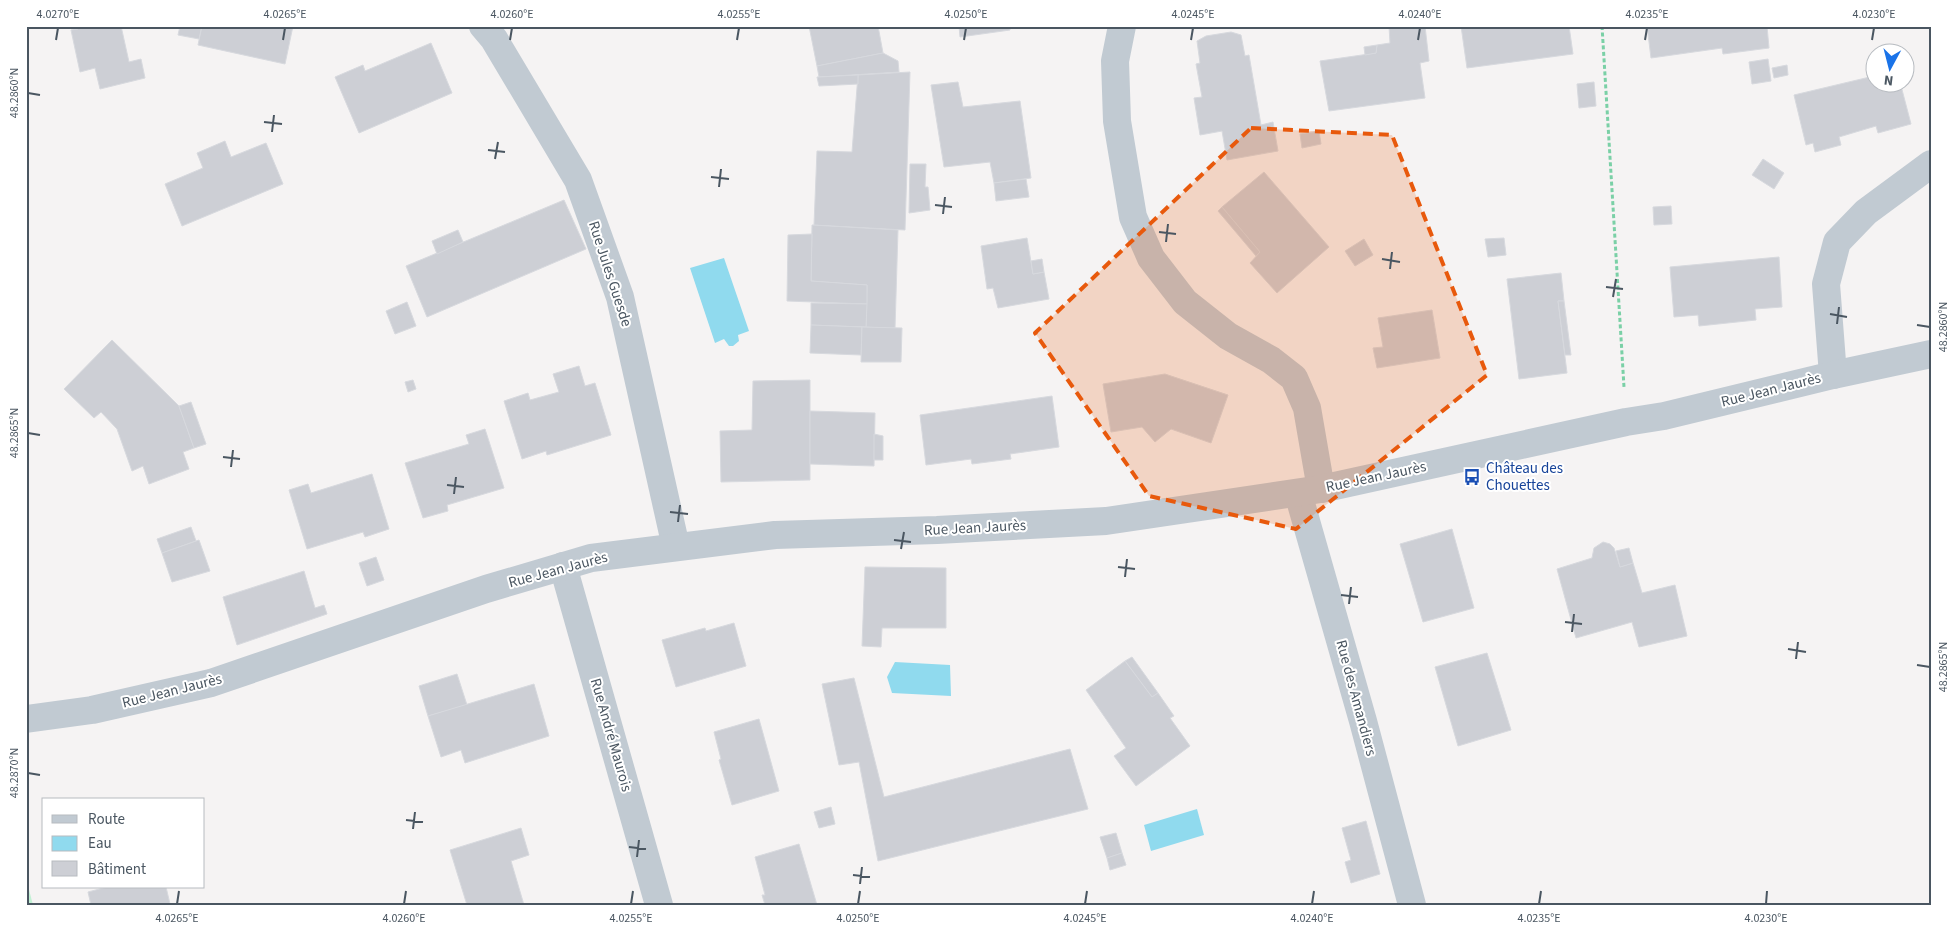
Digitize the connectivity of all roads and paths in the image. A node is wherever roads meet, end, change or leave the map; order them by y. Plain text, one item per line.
1 (483, 26) edge
2 (1122, 26) edge
3 (1602, 26) edge
4 (1931, 164) edge
5 (1931, 354) edge
6 (1833, 375) junction
7 (1626, 422) junction
8 (1310, 491) junction
9 (676, 547) junction
10 (563, 566) junction
11 (26, 719) edge
12 (659, 905) edge
13 (1412, 905) edge

1 - 9 street, Rue Jules Guesde
2 - 8 street, Rue des Amandiers
3 - 7 path
4 - 6 street
5 - 6 street, Rue Jean Jaurès
6 - 7 street, Rue Jean Jaurès
7 - 8 street, Rue Jean Jaurès
8 - 9 street, Rue Jean Jaurès
8 - 13 street, Rue des Amandiers
9 - 10 street, Rue Jean Jaurès
10 - 11 street, Rue Jean Jaurès
10 - 12 street, Rue André Maurois

